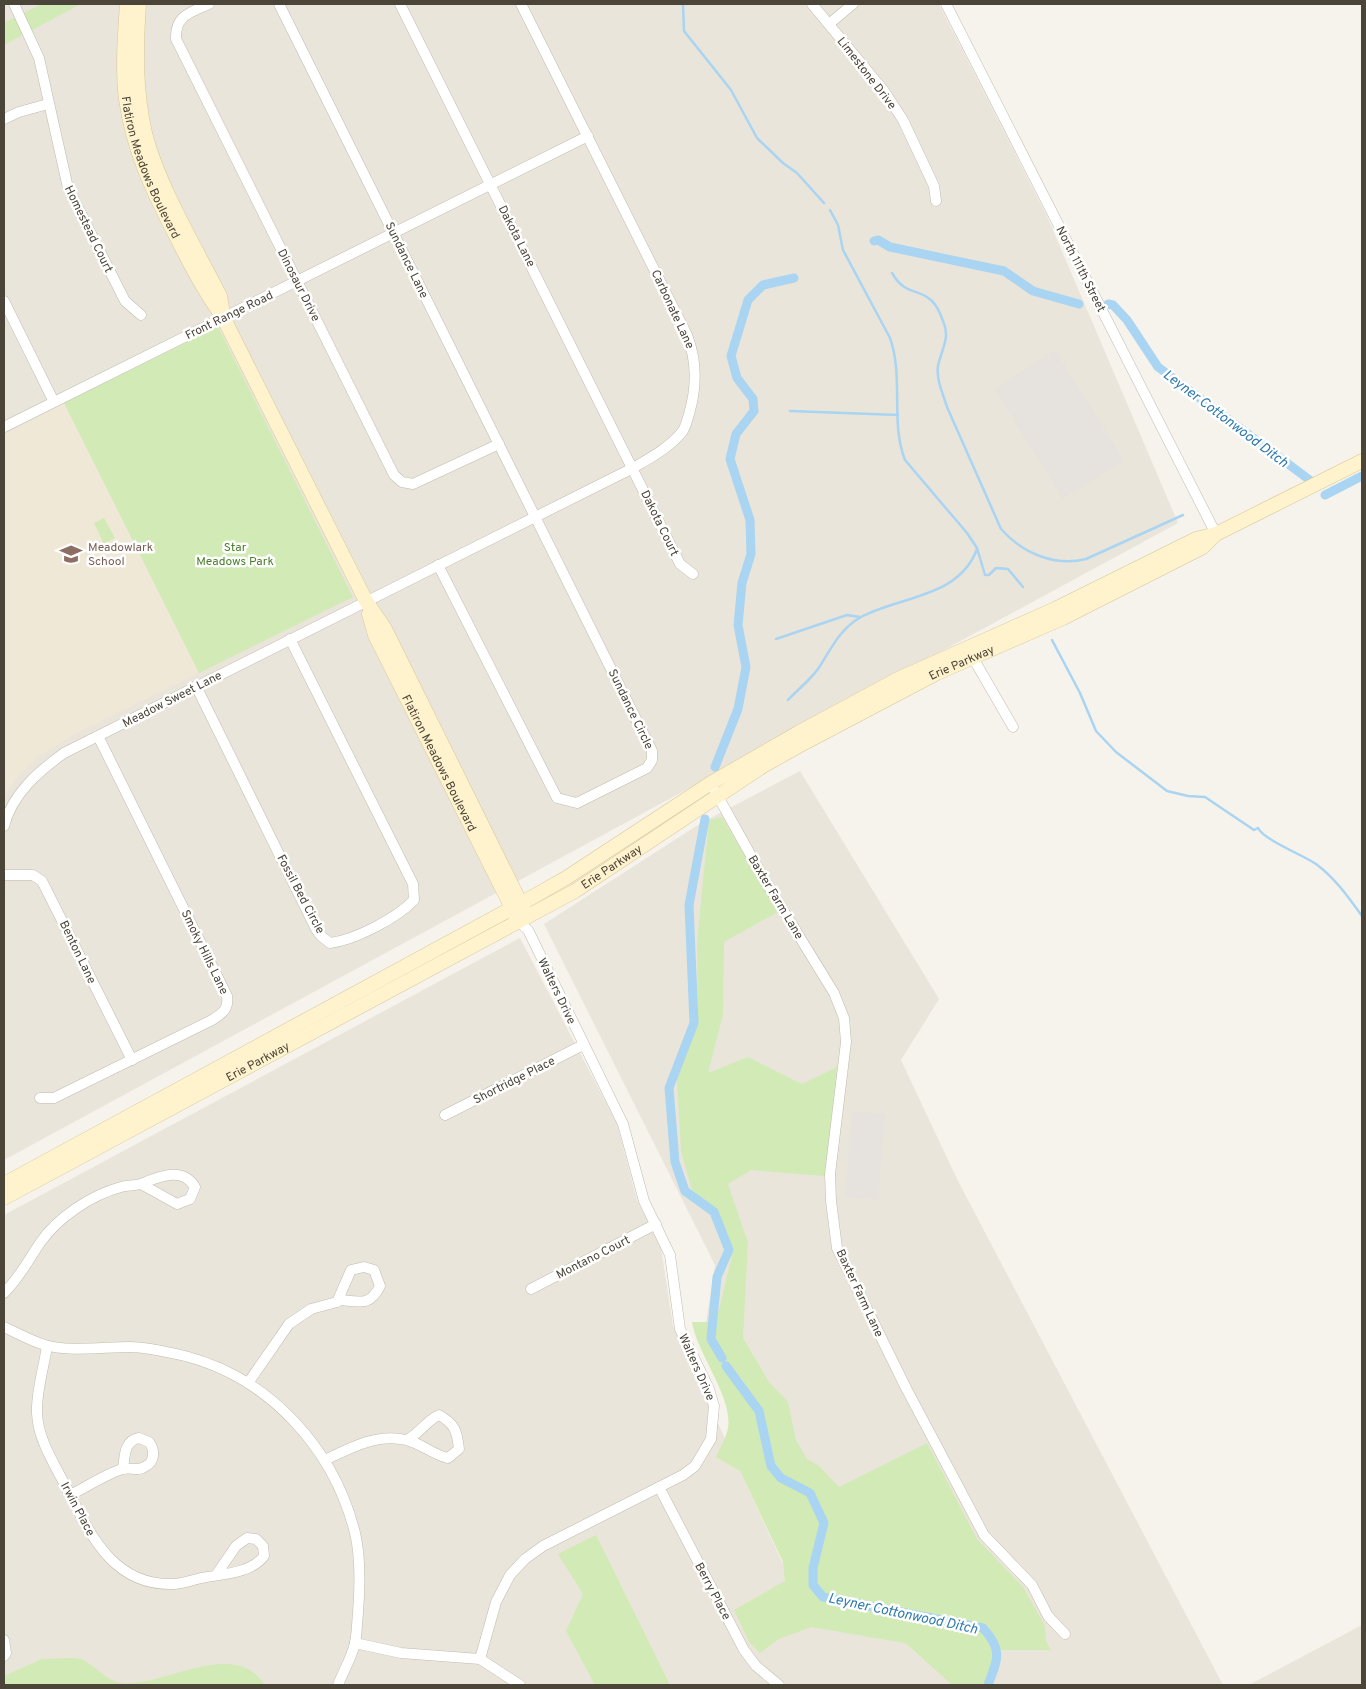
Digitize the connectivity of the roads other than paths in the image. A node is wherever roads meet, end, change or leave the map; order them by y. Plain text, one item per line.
1 (14, 4) edge
2 (127, 4) edge
3 (139, 4) edge
4 (209, 4) edge
5 (279, 4) edge
6 (400, 4) edge
7 (522, 4) edge
8 (812, 4) edge
9 (853, 4) edge
10 (946, 4) edge
11 (829, 24) junction
12 (48, 104) junction
13 (4, 119) edge
14 (588, 136) junction
15 (491, 184) junction
16 (936, 201) dead end
17 (394, 233) junction
18 (297, 281) junction
19 (4, 301) edge
20 (141, 315) dead end
21 (223, 317) junction
22 (54, 402) junction
23 (4, 427) edge
24 (499, 444) junction
25 (1362, 461) edge
26 (632, 468) junction
27 (535, 516) junction
28 (1216, 534) junction
29 (438, 565) junction
30 (693, 574) dead end
31 (366, 601) junction
32 (290, 639) junction
33 (972, 658) junction
34 (196, 686) junction
35 (1013, 728) dead end
36 (98, 736) junction
37 (714, 789) junction
38 (4, 826) edge
39 (4, 875) edge
40 (517, 906) junction
41 (525, 923) junction
42 (583, 1045) junction
43 (132, 1060) junction
44 (40, 1098) dead end
45 (445, 1115) dead end
46 (4, 1184) edge
47 (141, 1184) junction
48 (4, 1198) edge
49 (656, 1224) junction
50 (531, 1289) dead end
51 (4, 1293) edge
52 (337, 1302) junction
53 (4, 1327) edge
54 (47, 1346) junction
55 (248, 1383) junction
56 (407, 1440) junction
57 (325, 1460) junction
58 (123, 1469) dead end
59 (659, 1488) junction
60 (70, 1495) junction
61 (216, 1575) junction
62 (1065, 1634) dead end
63 (4, 1640) edge
64 (355, 1643) junction
65 (4, 1656) edge
66 (480, 1659) junction
67 (338, 1685) edge
68 (520, 1685) edge
69 (779, 1685) edge

1 - 12 street, Homestead Court
2 - 21 main road, Flatiron Meadows Boulevard
3 - 21 main road, Flatiron Meadows Boulevard
4 - 18 street, Dinosaur Drive
5 - 17 street, Sundance Lane
6 - 15 street, Dakota Lane
7 - 14 street, Carbonate Lane
8 - 11 street, Limestone Drive
9 - 11 street
10 - 28 street, North 111th Street
11 - 16 street, Limestone Drive
12 - 13 street
12 - 20 street, Homestead Court
14 - 15 street, Front Range Road
14 - 26 street, Carbonate Lane
15 - 17 street, Front Range Road
15 - 26 street, Dakota Lane
17 - 18 street, Front Range Road
17 - 24 street, Sundance Lane
18 - 21 street, Front Range Road
18 - 24 street, Dinosaur Drive
19 - 22 street
21 - 22 street, Front Range Road
21 - 31 main road, Flatiron Meadows Boulevard
22 - 23 street, Front Range Road
24 - 27 street, Sundance Lane
25 - 28 main road, Erie Parkway
26 - 27 street, Carbonate Lane
26 - 30 street, Dakota Court
27 - 29 street, Carbonate Lane
27 - 29 street, Sundance Circle
28 - 33 main road, Erie Parkway
28 - 37 main road, Erie Parkway
29 - 31 street, Carbonate Lane
31 - 32 street, Meadow Sweet Lane
31 - 40 main road, Flatiron Meadows Boulevard
32 - 34 street, Meadow Sweet Lane
32 - 34 street, Fossil Bed Circle
33 - 35 street
33 - 37 main road, Erie Parkway
34 - 36 street, Meadow Sweet Lane
36 - 38 street, Meadow Sweet Lane
36 - 43 street, Smoky Hills Lane
37 - 40 main road, Erie Parkway
37 - 41 main road, Erie Parkway
37 - 62 street, Baxter Farm Lane
39 - 43 street, Benton Lane
40 - 41 main road, Flatiron Meadows Boulevard
40 - 46 main road, Erie Parkway
41 - 42 street, Walters Drive
41 - 48 main road, Erie Parkway
42 - 45 street, Shortridge Place
42 - 49 street, Walters Drive
43 - 44 street, Smoky Hills Lane
47 - 47 street
47 - 51 street
49 - 50 street, Montano Court
49 - 59 street, Walters Drive
52 - 52 street
52 - 55 street
53 - 54 street
54 - 55 street
54 - 60 street, Irwin Place
55 - 57 street
56 - 56 street
56 - 57 street
57 - 64 street
58 - 60 street
59 - 66 street, Walters Drive
59 - 69 street, Berry Place
60 - 61 street, Irwin Place
61 - 61 street, Irwin Place
63 - 65 street
64 - 66 street
64 - 67 street
66 - 68 street

